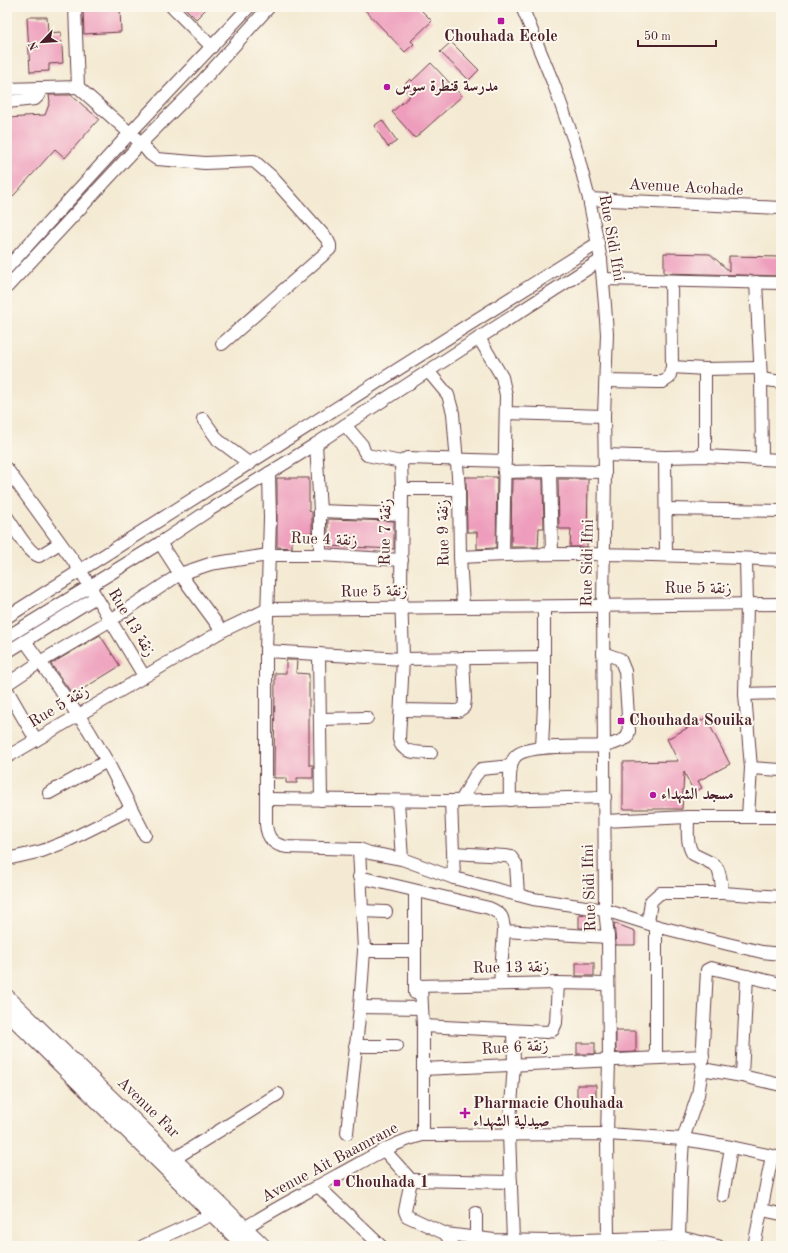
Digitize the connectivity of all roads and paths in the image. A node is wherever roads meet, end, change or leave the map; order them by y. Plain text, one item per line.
1 (75, 7) edge
2 (172, 7) edge
3 (249, 7) edge
4 (522, 7) edge
5 (265, 8) edge
6 (212, 47) junction
7 (78, 86) junction
8 (39, 88) junction
9 (7, 89) edge
10 (7, 102) edge
11 (130, 133) junction
12 (141, 143) junction
13 (589, 199) junction
14 (781, 208) edge
15 (598, 243) junction
16 (601, 260) junction
17 (8, 264) edge
18 (603, 279) junction
19 (671, 281) junction
20 (756, 282) junction
21 (781, 283) edge
22 (7, 287) edge
23 (478, 338) junction
24 (222, 344) dead end
25 (672, 367) junction
26 (705, 369) junction
27 (428, 371) junction
28 (760, 373) junction
29 (606, 381) junction
30 (781, 382) edge
31 (506, 413) junction
32 (604, 416) junction
33 (203, 419) dead end
34 (345, 425) junction
35 (316, 444) junction
36 (605, 455) junction
37 (705, 456) junction
38 (665, 457) junction
39 (456, 458) junction
40 (762, 459) junction
41 (404, 460) junction
42 (781, 460) edge
43 (250, 464) junction
44 (504, 466) junction
45 (7, 469) edge
46 (550, 471) junction
47 (605, 472) junction
48 (269, 473) junction
49 (402, 489) junction
50 (459, 489) junction
51 (666, 509) junction
52 (320, 511) junction
53 (781, 511) edge
54 (401, 514) junction
55 (7, 517) edge
56 (60, 543) junction
57 (160, 543) junction
58 (552, 554) junction
59 (605, 554) junction
60 (268, 555) junction
61 (320, 555) junction
62 (503, 555) junction
63 (666, 555) junction
64 (460, 557) junction
65 (746, 559) junction
66 (402, 560) junction
67 (781, 560) edge
68 (80, 570) junction
69 (180, 574) junction
70 (90, 586) junction
71 (96, 597) junction
72 (781, 604) edge
73 (603, 605) junction
74 (747, 605) junction
75 (463, 606) junction
76 (544, 607) junction
77 (401, 608) junction
78 (268, 609) junction
79 (7, 617) edge
80 (111, 620) junction
81 (222, 631) junction
82 (7, 637) edge
83 (25, 641) junction
84 (266, 651) junction
85 (7, 652) edge
86 (603, 653) junction
87 (319, 654) junction
88 (544, 657) junction
89 (463, 658) junction
90 (403, 659) junction
91 (40, 662) junction
92 (144, 676) junction
93 (7, 684) edge
94 (7, 690) edge
95 (781, 693) edge
96 (745, 694) junction
97 (401, 710) junction
98 (78, 714) junction
99 (367, 718) dead end
100 (320, 720) junction
101 (36, 740) junction
102 (604, 746) junction
103 (542, 748) junction
104 (431, 753) dead end
105 (8, 754) edge
106 (107, 761) junction
107 (511, 766) junction
108 (751, 768) junction
109 (781, 770) edge
110 (50, 793) dead end
111 (605, 797) junction
112 (266, 799) junction
113 (321, 800) junction
114 (510, 800) junction
115 (398, 801) junction
116 (456, 801) junction
117 (131, 810) junction
118 (748, 816) junction
119 (688, 817) junction
120 (781, 817) edge
121 (605, 821) junction
122 (145, 835) dead end
123 (359, 848) junction
124 (453, 853) junction
125 (7, 859) edge
126 (402, 859) junction
127 (360, 877) junction
128 (454, 878) junction
129 (415, 891) junction
130 (723, 893) junction
131 (518, 894) junction
132 (781, 896) edge
133 (605, 910) junction
134 (362, 911) junction
135 (386, 912) dead end
136 (652, 925) junction
137 (504, 931) junction
138 (608, 936) junction
139 (364, 951) junction
140 (415, 951) junction
141 (781, 954) edge
142 (747, 976) junction
143 (558, 983) junction
144 (500, 984) junction
145 (608, 984) junction
146 (781, 984) edge
147 (418, 986) junction
148 (7, 997) edge
149 (360, 1007) junction
150 (418, 1008) junction
151 (7, 1012) edge
152 (423, 1026) junction
153 (513, 1032) junction
154 (355, 1046) junction
155 (397, 1046) dead end
156 (703, 1056) junction
157 (656, 1058) junction
158 (609, 1060) junction
159 (514, 1064) junction
160 (423, 1069) junction
161 (702, 1069) junction
162 (742, 1076) junction
163 (781, 1085) edge
164 (278, 1094) dead end
165 (347, 1133) dead end
166 (509, 1134) junction
167 (607, 1134) junction
168 (423, 1135) junction
169 (684, 1139) junction
170 (731, 1147) junction
171 (384, 1150) junction
172 (776, 1157) edge
173 (174, 1159) junction
174 (411, 1180) junction
175 (511, 1182) junction
176 (318, 1186) junction
177 (723, 1196) dead end
178 (762, 1210) junction
179 (476, 1213) dead end
180 (213, 1214) junction
181 (781, 1214) edge
182 (446, 1234) junction
183 (241, 1237) edge
184 (476, 1237) junction
185 (679, 1237) junction
186 (610, 1242) edge
187 (490, 1243) edge
188 (514, 1243) edge
189 (552, 1243) edge
190 (146, 1246) edge
191 (263, 1246) edge
192 (380, 1246) edge
193 (452, 1246) edge
194 (718, 1246) edge
195 (754, 1246) edge

1 - 7 street
2 - 6 street
3 - 6 street
4 - 13 street, Rue Sidi Ifni
5 - 12 street
6 - 11 street
7 - 8 street
7 - 11 street
8 - 9 street
8 - 10 street
11 - 12 street
11 - 17 street
12 - 22 street
12 - 24 street
13 - 14 street, Avenue Acohade
13 - 15 street, Rue Sidi Ifni
15 - 16 street, Rue Sidi Ifni
15 - 43 street
16 - 18 street, Rue Sidi Ifni
16 - 23 street
18 - 19 street
18 - 29 street, Rue Sidi Ifni
19 - 20 street
19 - 25 street
20 - 21 street
20 - 28 street
23 - 27 street
23 - 31 street
25 - 26 street
25 - 29 street
26 - 28 street
26 - 37 street
27 - 34 street
27 - 39 street
28 - 30 street
28 - 40 street
29 - 32 street, Rue Sidi Ifni
31 - 32 street
31 - 44 street
32 - 36 street, Rue Sidi Ifni
33 - 43 street
34 - 35 street
34 - 41 street
35 - 48 street
35 - 52 street
36 - 38 street
36 - 47 street, Rue Sidi Ifni
37 - 38 street
37 - 40 street
38 - 51 street
39 - 41 street
39 - 44 street
39 - 50 street, Rue 9 زنقة
40 - 42 street
41 - 49 street, Rue 7 زنقة
43 - 68 street
44 - 46 street
44 - 62 street
45 - 56 street, Rue 13 زنقة
46 - 47 street
46 - 58 street
47 - 59 street, Rue Sidi Ifni
48 - 57 street
48 - 60 street
49 - 50 street
49 - 54 street, Rue 7 زنقة
50 - 64 street, Rue 9 زنقة
51 - 53 street
51 - 63 street
52 - 54 street
52 - 61 street
54 - 66 street, Rue 7 زنقة
55 - 56 street
56 - 68 street, Rue 13 زنقة
57 - 69 street
57 - 70 street
58 - 59 street
58 - 62 street
59 - 63 street
59 - 73 street, Rue Sidi Ifni
60 - 61 street, Rue 4 زنقة
60 - 69 street, Rue 4 زنقة
60 - 78 street
61 - 66 street, Rue 4 زنقة
62 - 64 street
63 - 65 street
64 - 75 street, Rue 9 زنقة
65 - 67 street
65 - 74 street
66 - 77 street, Rue 7 زنقة
68 - 70 street, Rue 13 زنقة
68 - 79 street
69 - 80 street, Rue 4 زنقة
69 - 81 street
70 - 71 street, Rue 13 زنقة
70 - 82 street
71 - 80 street, Rue 13 زنقة
71 - 83 street
72 - 74 street, Rue 5 زنقة
73 - 74 street, Rue 5 زنقة
73 - 76 street, Rue 5 زنقة
73 - 86 street, Rue Sidi Ifni
74 - 96 street
75 - 76 street, Rue 5 زنقة
75 - 77 street, Rue 5 زنقة
76 - 88 street
77 - 78 street, Rue 5 زنقة
77 - 90 street, Rue 7 زنقة
78 - 81 street, Rue 5 زنقة
78 - 84 street
80 - 91 street, Rue 4 زنقة
80 - 92 street, Rue 13 زنقة
81 - 92 street, Rue 5 زنقة
83 - 85 street
83 - 91 street
84 - 87 street
84 - 112 street
86 - 102 street, Rue Sidi Ifni
86 - 102 street
87 - 90 street
87 - 100 street
88 - 89 street
88 - 103 street
89 - 90 street
89 - 97 street
90 - 97 street, Rue 7 زنقة
91 - 93 street, Rue 4 زنقة
91 - 98 street
92 - 98 street, Rue 5 زنقة
94 - 101 street
95 - 96 street
96 - 108 street
97 - 104 street, Rue 7 زنقة
98 - 101 street, Rue 5 زنقة
98 - 106 street
99 - 100 street
100 - 113 street
101 - 105 street, Rue 5 زنقة
102 - 103 street
102 - 111 street, Rue Sidi Ifni
103 - 107 street
106 - 110 street
106 - 117 street
107 - 114 street
107 - 116 street
108 - 109 street
108 - 118 street
111 - 114 street
111 - 121 street, Rue Sidi Ifni
112 - 113 street
112 - 123 street
113 - 115 street
114 - 116 street
115 - 116 street
115 - 126 street
116 - 124 street
117 - 122 street
117 - 125 street
118 - 119 street
118 - 120 street
119 - 121 street
119 - 130 street
121 - 133 street, Rue Sidi Ifni
123 - 126 street
123 - 127 street
124 - 128 street
124 - 131 street
126 - 128 street
127 - 129 street
127 - 134 street
128 - 131 street
129 - 137 street
129 - 140 street
130 - 132 street
130 - 136 street
131 - 133 street
133 - 136 street
133 - 138 street, Rue Sidi Ifni
134 - 135 street
134 - 139 street
136 - 141 street
136 - 157 street
137 - 138 street
137 - 144 street
138 - 145 street, Rue Sidi Ifni
139 - 140 street
139 - 149 street
140 - 147 street
142 - 146 street
142 - 156 street
142 - 162 street
143 - 144 street, Rue 13 زنقة
143 - 145 street, Rue 13 زنقة
143 - 153 street
144 - 147 street, Rue 13 زنقة
145 - 158 street, Rue Sidi Ifni
147 - 150 street
148 - 173 main road, Avenue Far
149 - 150 street
149 - 154 street
150 - 152 street
151 - 180 main road, Avenue Far
152 - 153 street
152 - 160 street
153 - 159 street
154 - 155 street
154 - 165 street
156 - 157 street, Rue 6 زنقة
156 - 161 street
157 - 158 street, Rue 6 زنقة
158 - 159 street, Rue 6 زنقة
158 - 167 street, Rue Sidi Ifni
159 - 160 street, Rue 6 زنقة
159 - 166 street
160 - 168 street
161 - 162 street
161 - 169 street
162 - 163 street
164 - 173 street
166 - 167 street, Avenue Ait Baamrane
166 - 168 street, Avenue Ait Baamrane
166 - 175 street
167 - 169 street, Avenue Ait Baamrane
167 - 186 street, Rue Sidi Ifni
168 - 171 street, Avenue Ait Baamrane
169 - 170 street, Avenue Ait Baamrane
169 - 185 street
170 - 172 street, Avenue Ait Baamrane
170 - 177 street
171 - 174 street
171 - 176 street, Avenue Ait Baamrane
172 - 178 street
173 - 183 main road, Avenue Far
174 - 175 street
174 - 182 street
175 - 188 street
176 - 183 street, Avenue Ait Baamrane
176 - 192 street
178 - 181 street
178 - 195 street
179 - 184 street
180 - 183 main road, Avenue Far
180 - 190 street
182 - 184 street
182 - 193 street
183 - 191 main road, Avenue Far
184 - 187 street
185 - 186 street
185 - 194 street
186 - 189 street
187 - 188 street
188 - 189 street

